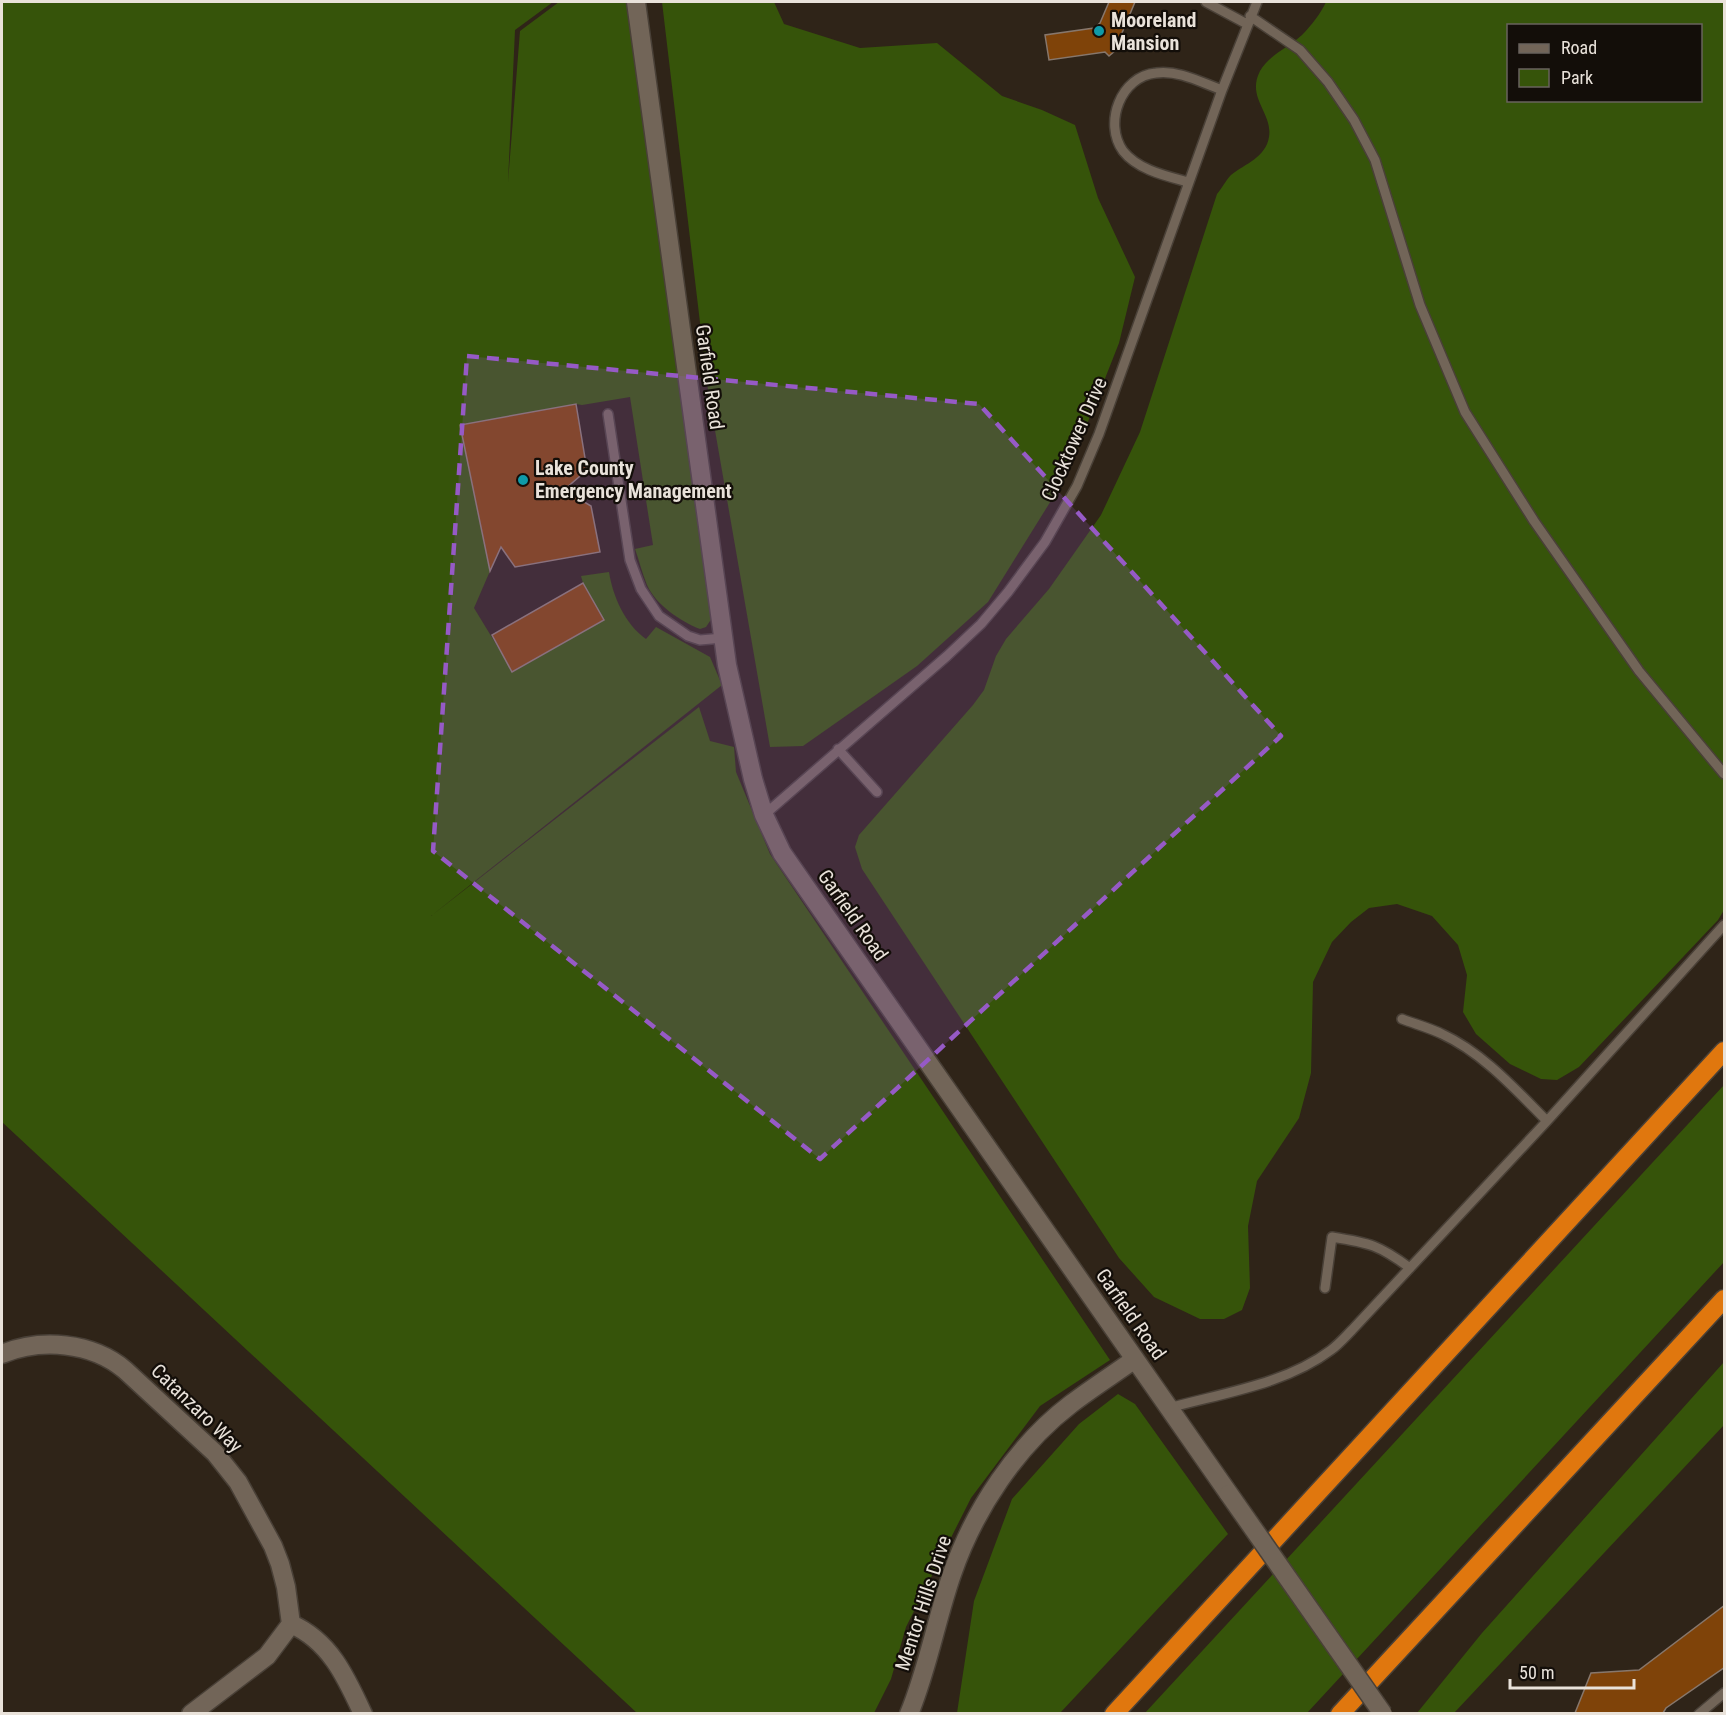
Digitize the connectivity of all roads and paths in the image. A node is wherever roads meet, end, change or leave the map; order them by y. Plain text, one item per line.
1 (636, 2) edge
2 (1206, 2) edge
3 (1257, 2) edge
4 (1249, 20) junction
5 (1222, 90) junction
6 (1188, 182) junction
7 (608, 414) dead end
8 (723, 638) junction
9 (838, 749) junction
10 (1725, 774) edge
11 (877, 792) dead end
12 (764, 815) junction
13 (1725, 925) edge
14 (1402, 1019) dead end
15 (1725, 1051) edge
16 (1547, 1121) junction
17 (1410, 1268) junction
18 (1325, 1288) dead end
19 (1725, 1299) edge
20 (2, 1354) edge
21 (1135, 1359) junction
22 (1169, 1408) junction
23 (291, 1624) junction
24 (1724, 1694) edge
25 (191, 1713) edge
26 (363, 1713) edge
27 (909, 1713) edge
28 (1114, 1713) edge
29 (1340, 1713) edge
30 (1383, 1713) edge
31 (1699, 1713) edge

1 - 8 street, Garfield Road
2 - 4 lane
3 - 4 lane, Clocktower Drive
4 - 5 lane, Clocktower Drive
4 - 10 lane
5 - 6 lane, Clocktower Drive
5 - 6 lane
6 - 9 lane, Clocktower Drive
7 - 8 lane
8 - 12 street, Garfield Road
9 - 11 lane
9 - 12 lane, Clocktower Drive
12 - 21 street, Garfield Road
13 - 16 lane
14 - 16 lane
15 - 28 highway
16 - 17 lane
17 - 18 lane
17 - 22 lane
19 - 29 highway
20 - 23 street, Catanzaro Way
21 - 22 street, Garfield Road
21 - 27 street, Mentor Hills Drive
22 - 30 street, Garfield Road, bridge
23 - 25 street
23 - 26 street
24 - 31 lane

